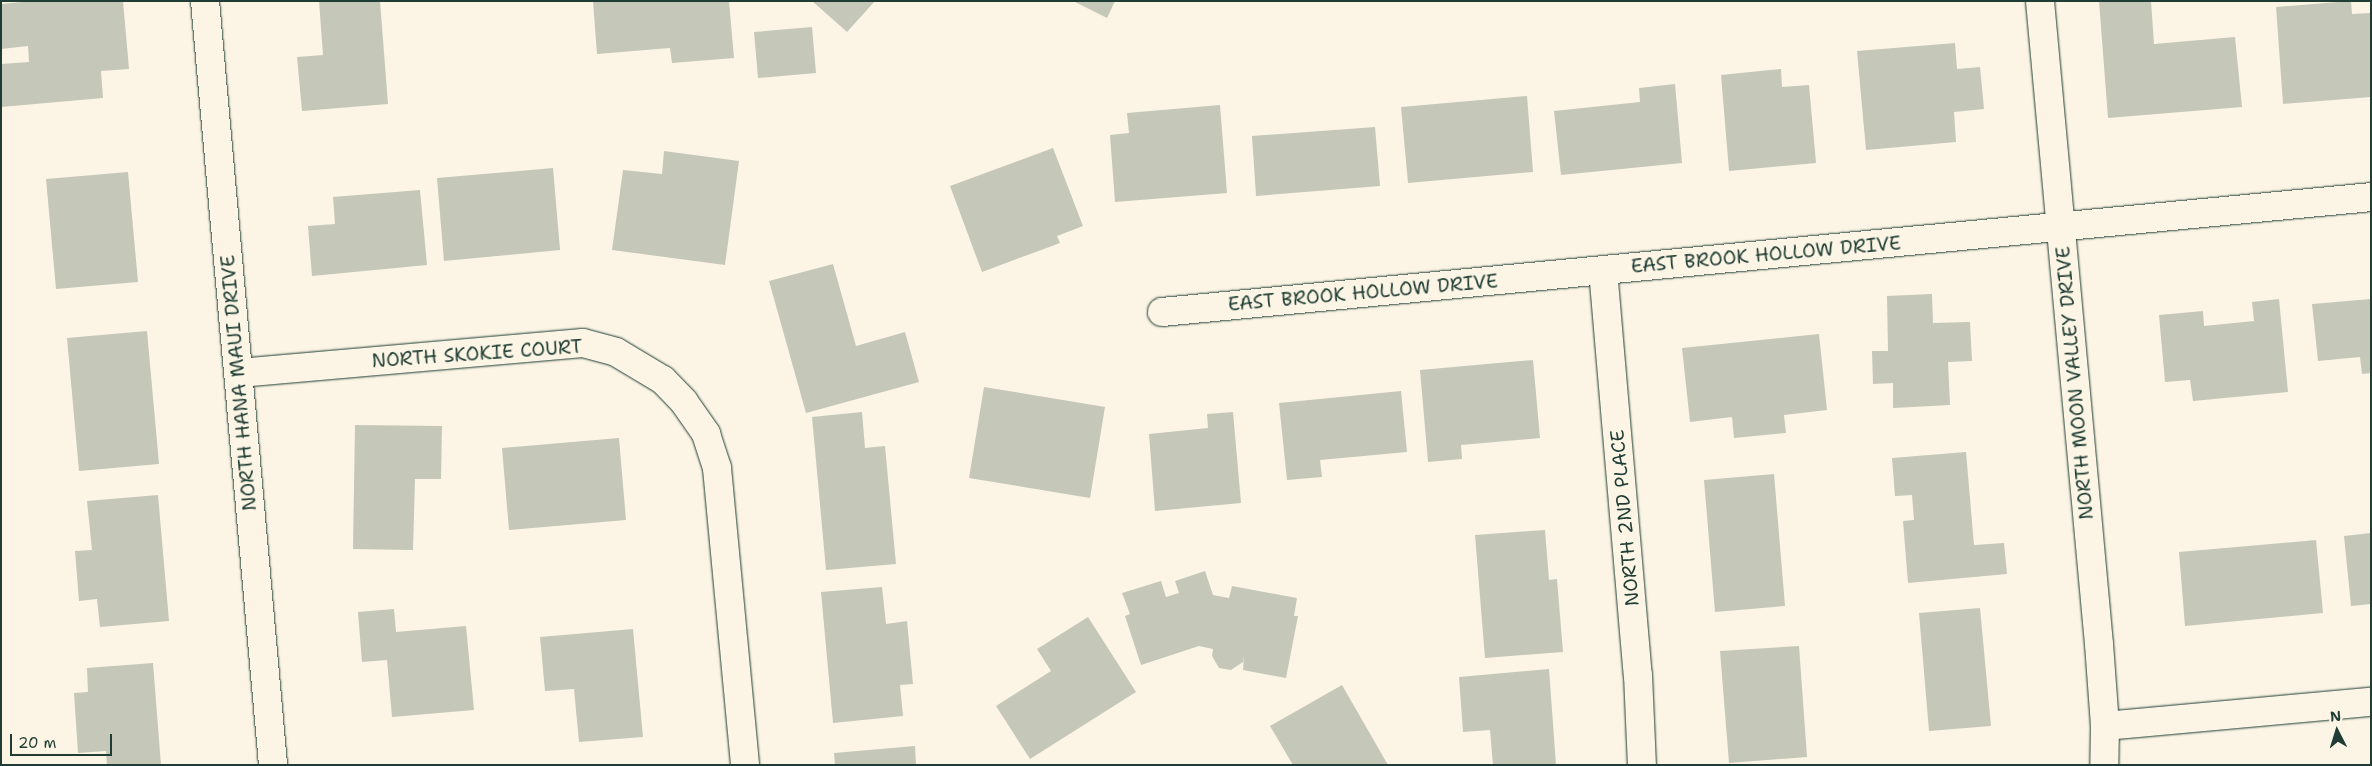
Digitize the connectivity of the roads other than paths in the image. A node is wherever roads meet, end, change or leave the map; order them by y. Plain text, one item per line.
1 (205, 1) edge
2 (2040, 1) edge
3 (2371, 197) edge
4 (2061, 228) junction
5 (1603, 270) junction
6 (1162, 312) dead end
7 (239, 373) junction
8 (2371, 702) edge
9 (2105, 726) junction
10 (273, 765) edge
11 (745, 765) edge
12 (1642, 765) edge
13 (2104, 765) edge

1 - 7 street, NORTH HANA MAUI DRIVE
2 - 4 street, NORTH MOON VALLEY DRIVE
3 - 4 street, EAST BROOK HOLLOW DRIVE
4 - 5 street, EAST BROOK HOLLOW DRIVE
4 - 9 street, NORTH MOON VALLEY DRIVE
5 - 6 street, EAST BROOK HOLLOW DRIVE
5 - 12 street, NORTH 2ND PLACE
7 - 10 street, NORTH HANA MAUI DRIVE
7 - 11 street, NORTH SKOKIE COURT
8 - 9 street
9 - 13 street, NORTH MOON VALLEY DRIVE

